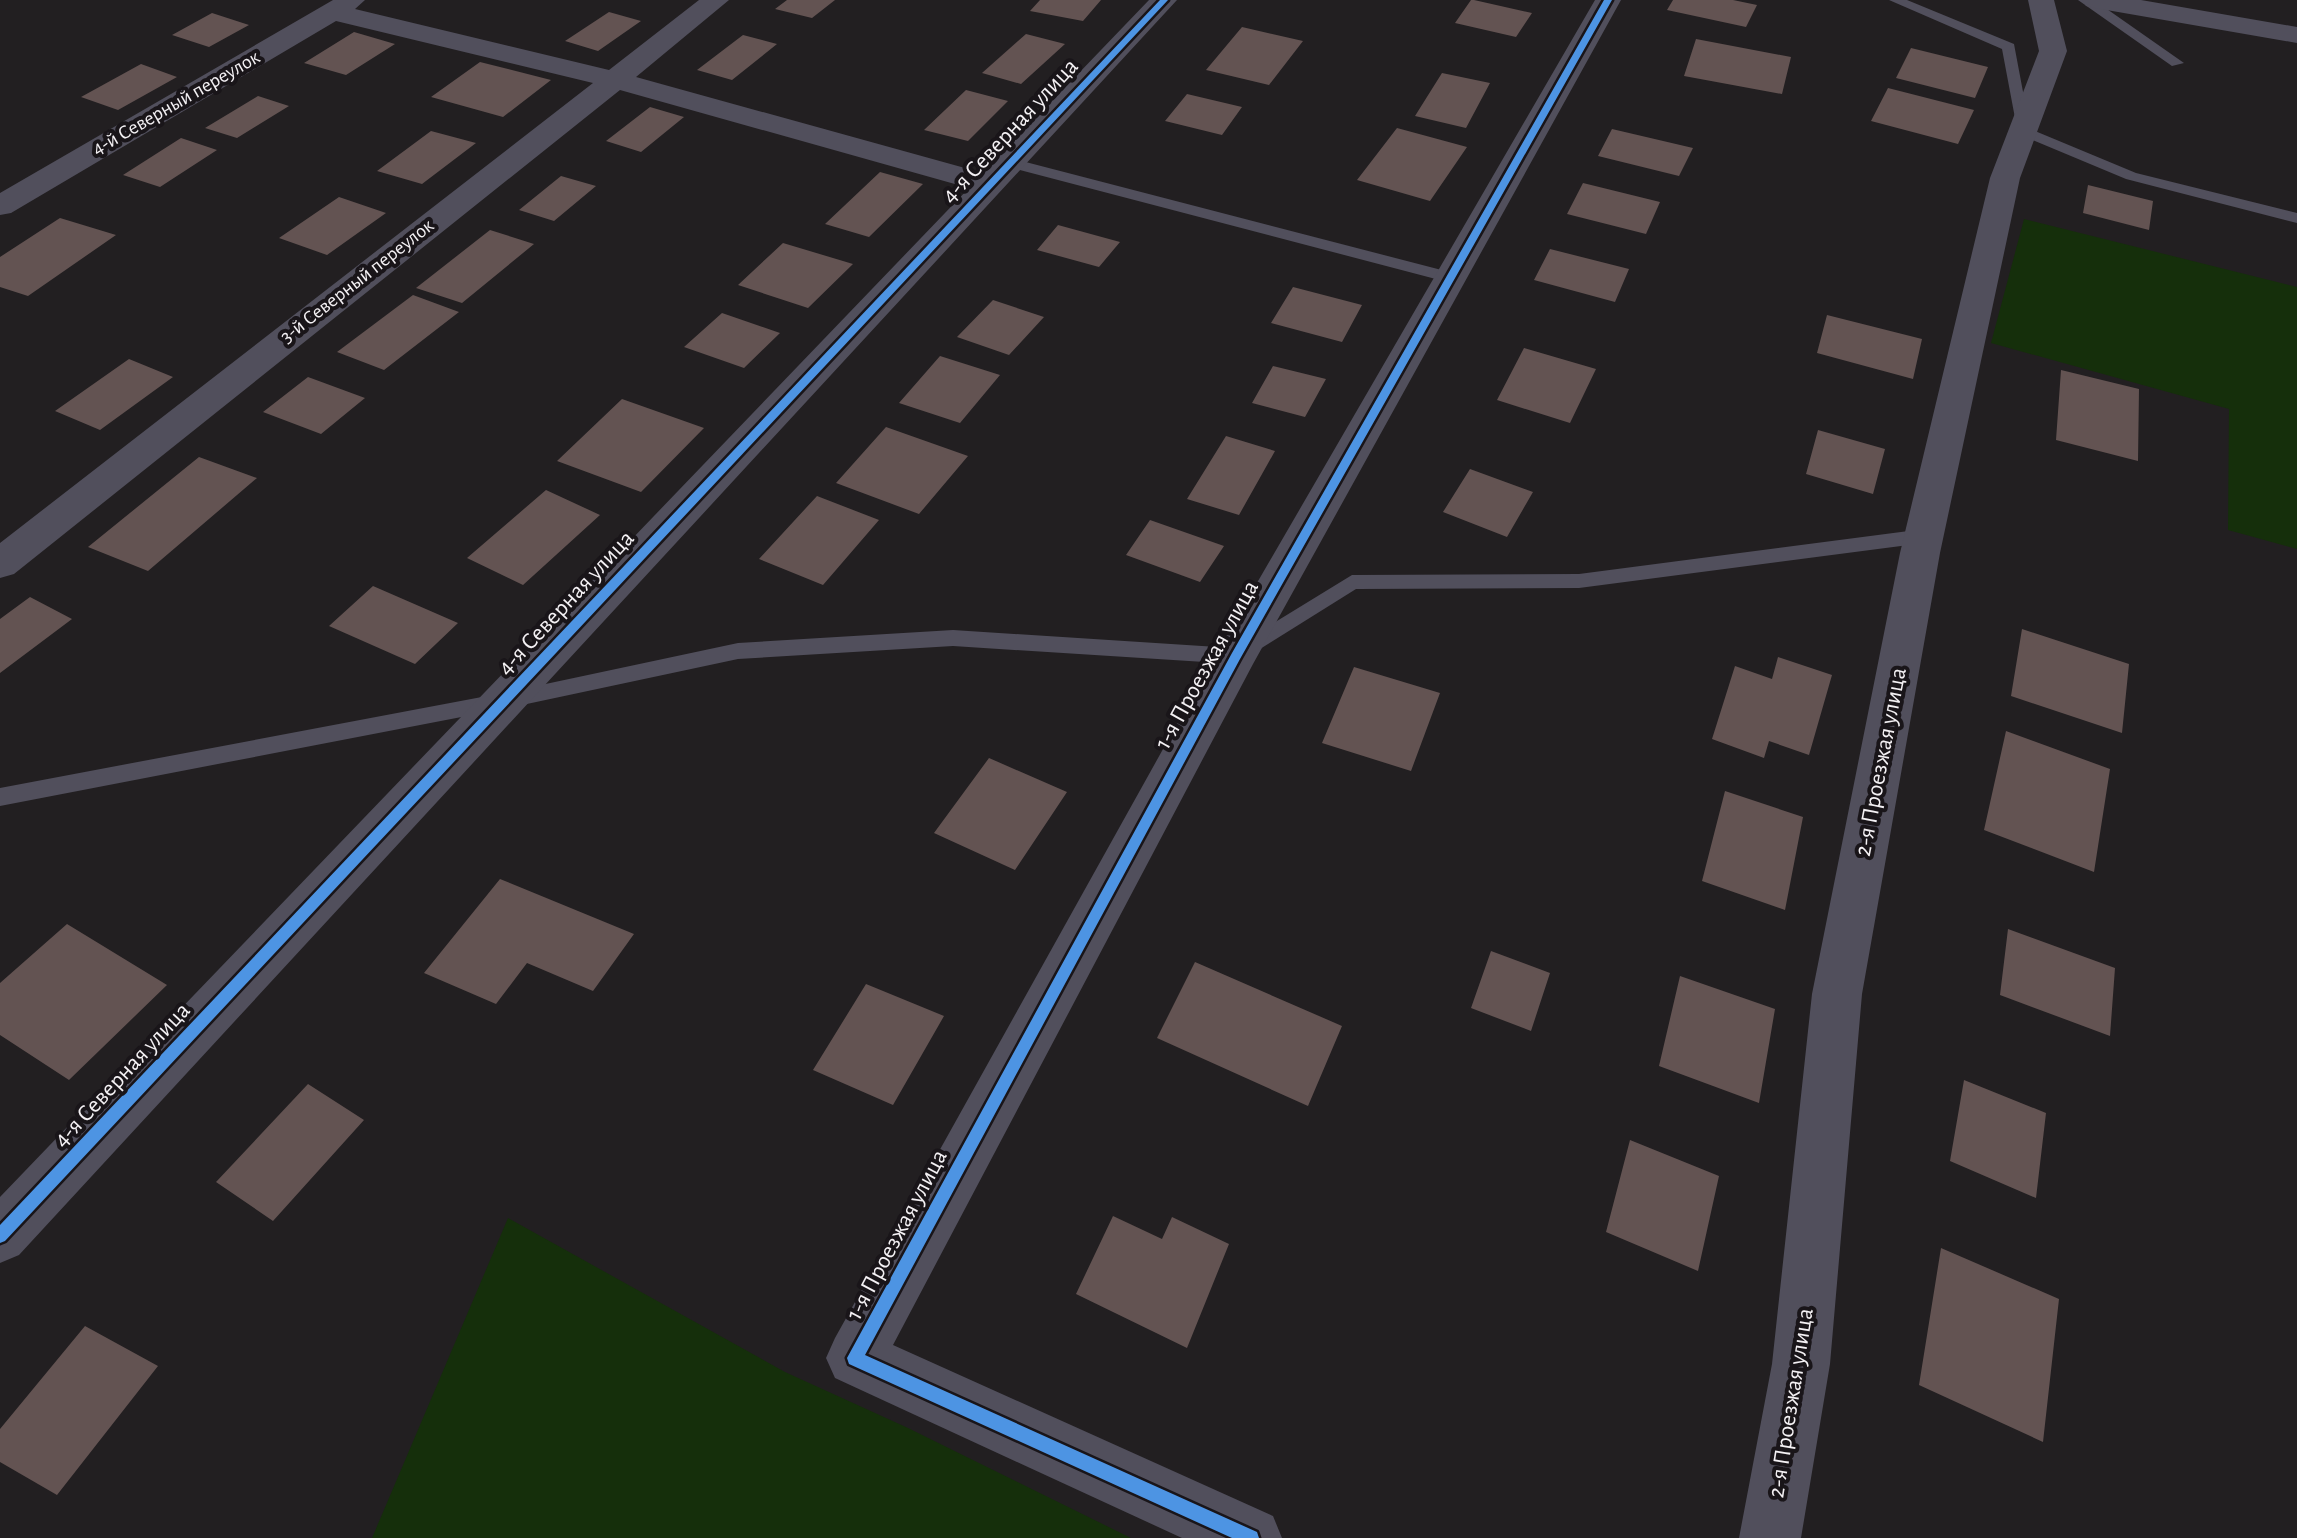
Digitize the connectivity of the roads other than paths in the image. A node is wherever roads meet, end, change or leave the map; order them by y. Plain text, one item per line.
1 (716, 0) edge
2 (1164, 0) edge
3 (1608, 0) edge
4 (1896, 0) edge
5 (2043, 0) edge
6 (2085, 0) edge
7 (2095, 0) edge
8 (342, 6) edge
9 (2296, 33) edge
10 (2177, 63) dead end
11 (612, 79) junction
12 (2023, 131) junction
13 (1000, 174) junction
14 (0, 206) edge
15 (2297, 218) edge
16 (1451, 278) junction
17 (1924, 536) junction
18 (0, 564) edge
19 (1236, 656) junction
20 (503, 701) junction
21 (0, 797) edge
22 (0, 1236) edge
23 (1251, 1538) edge
24 (1770, 1538) edge

1 - 11 street, 3-й Северный переулок
2 - 13 street, 4-я Северная улица
3 - 16 street, 1-я Проезжая улица
4 - 12 lane
5 - 12 street, 2-я Проезжая улица
6 - 10 lane
7 - 9 street
8 - 11 street
8 - 14 street, 4-й Северный переулок
11 - 13 street
11 - 18 street, 3-й Северный переулок
12 - 15 lane
12 - 17 street, 2-я Проезжая улица
13 - 16 lane
13 - 20 street, 4-я Северная улица
16 - 19 street, 1-я Проезжая улица
17 - 19 lane
17 - 24 street, 2-я Проезжая улица
19 - 20 lane
19 - 23 street, 1-я Проезжая улица
20 - 21 lane
20 - 22 street, 4-я Северная улица

